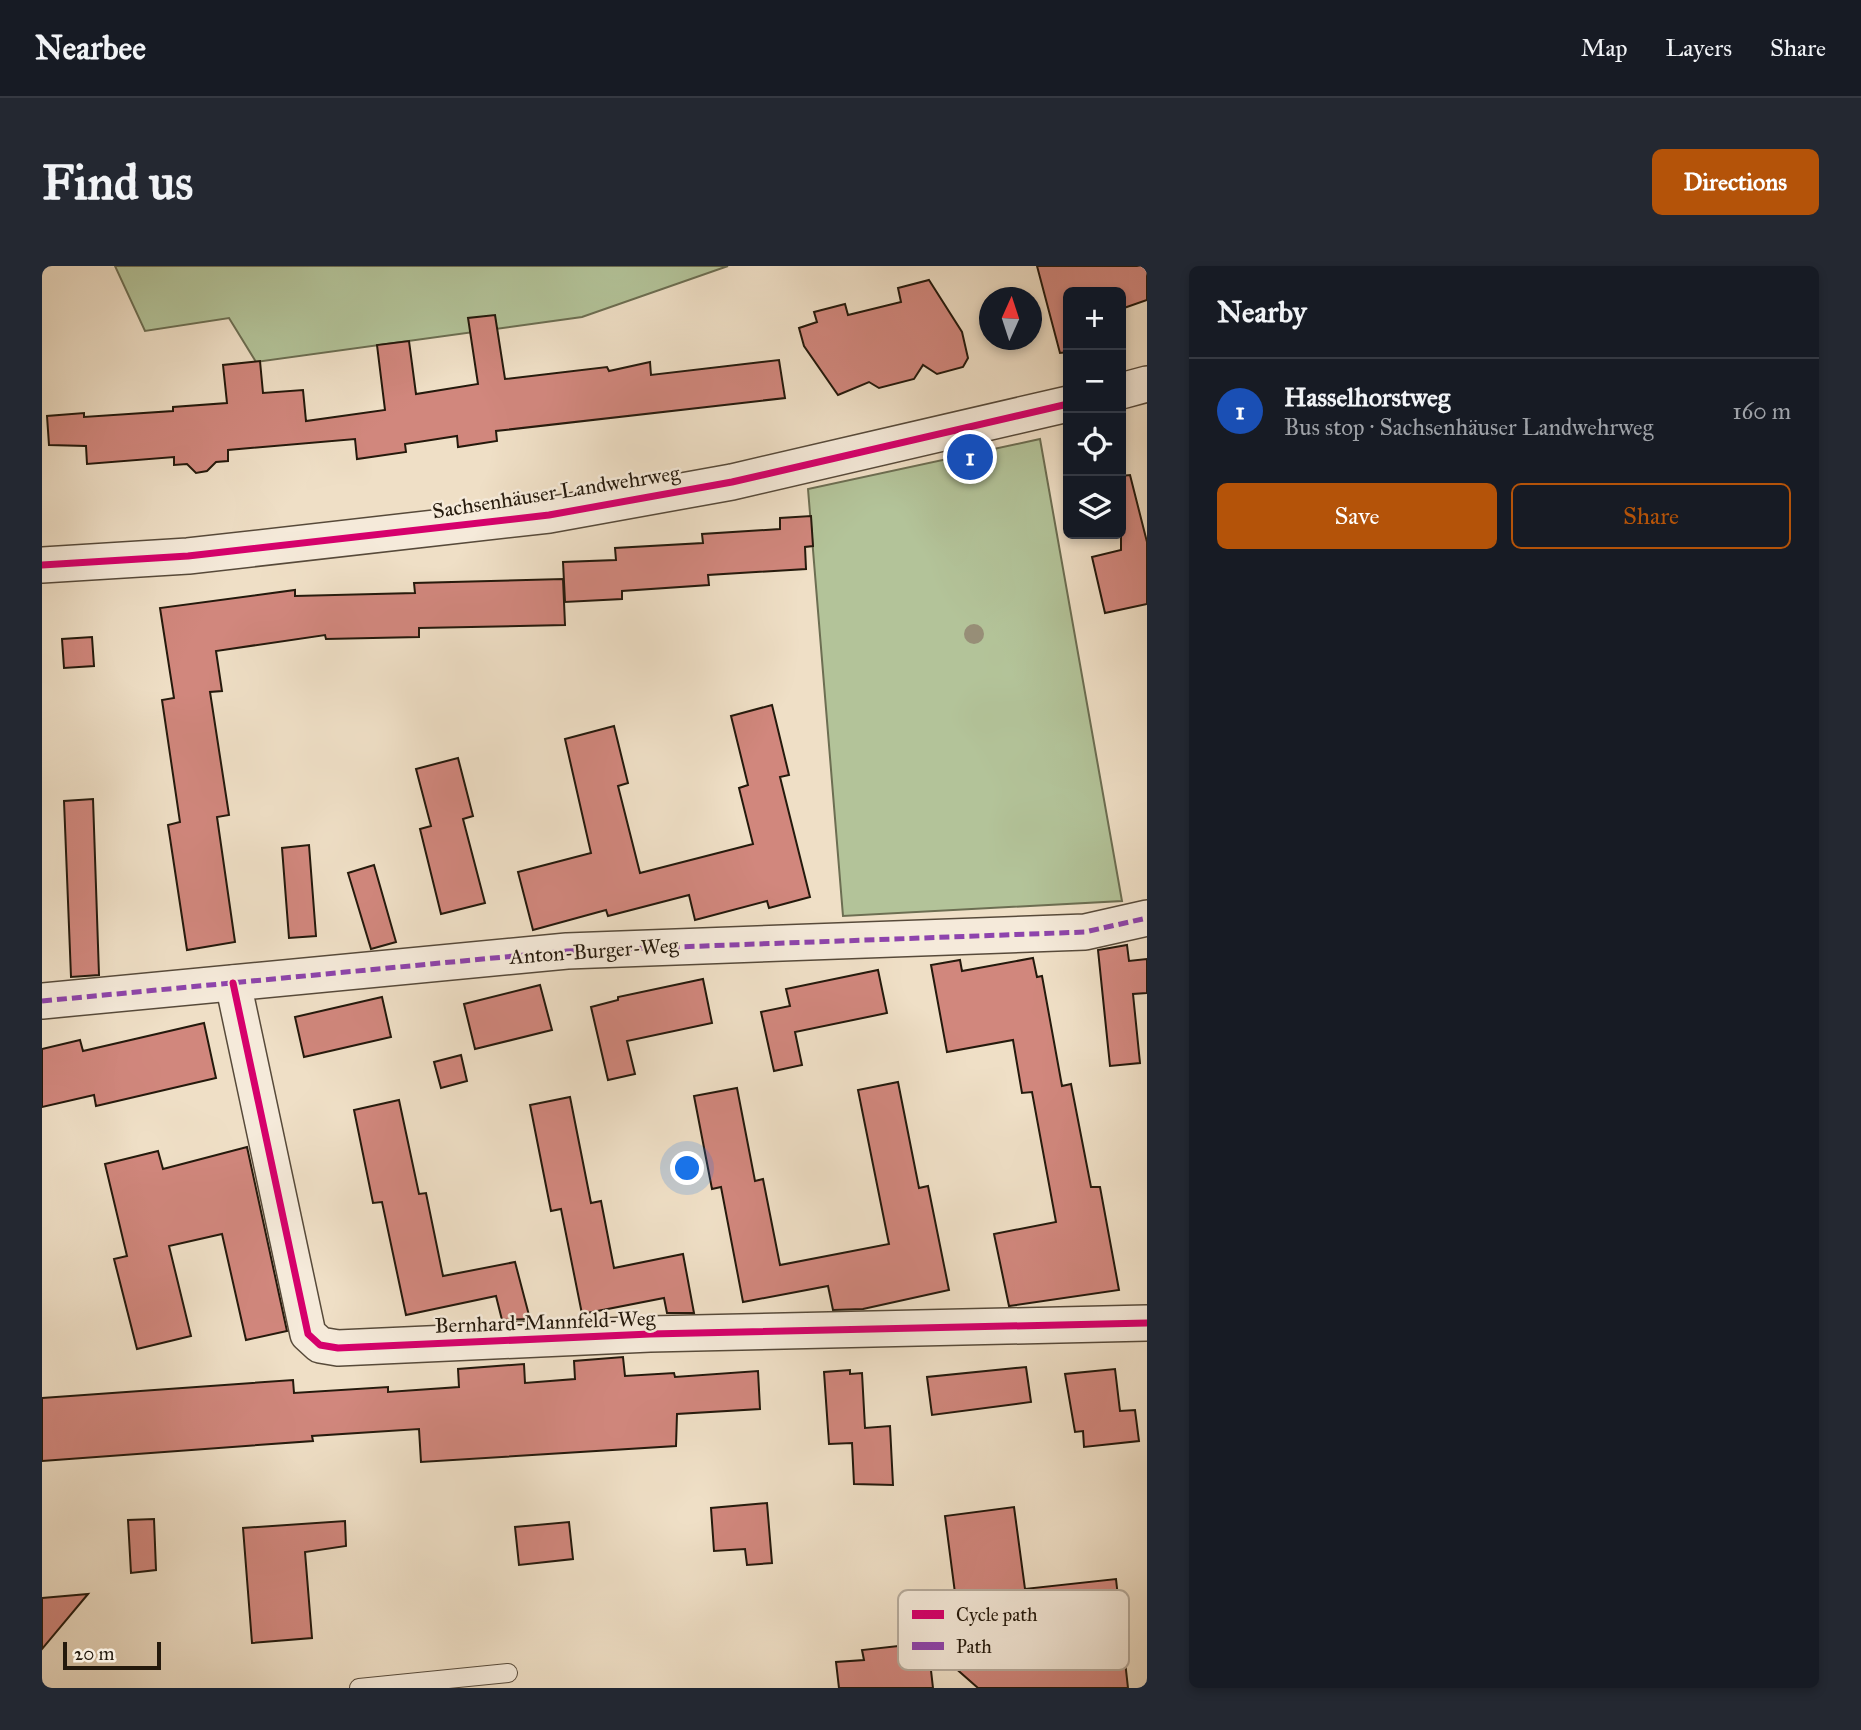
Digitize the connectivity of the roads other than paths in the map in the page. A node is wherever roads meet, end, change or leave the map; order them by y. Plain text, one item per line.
1 (1147, 384) edge
2 (1126, 390) edge
3 (1063, 405) edge
4 (42, 565) edge
5 (1147, 918) edge
6 (233, 984) junction
7 (42, 1001) edge
8 (1147, 1323) edge
9 (501, 1674) dead end
10 (359, 1688) edge

1 - 2 street
3 - 4 street, Sachsenhäuser Landwehrweg
5 - 6 street, Anton-Burger-Weg
6 - 7 street, Anton-Burger-Weg
6 - 8 street, Bernhard-Mannfeld-Weg
9 - 10 lane

